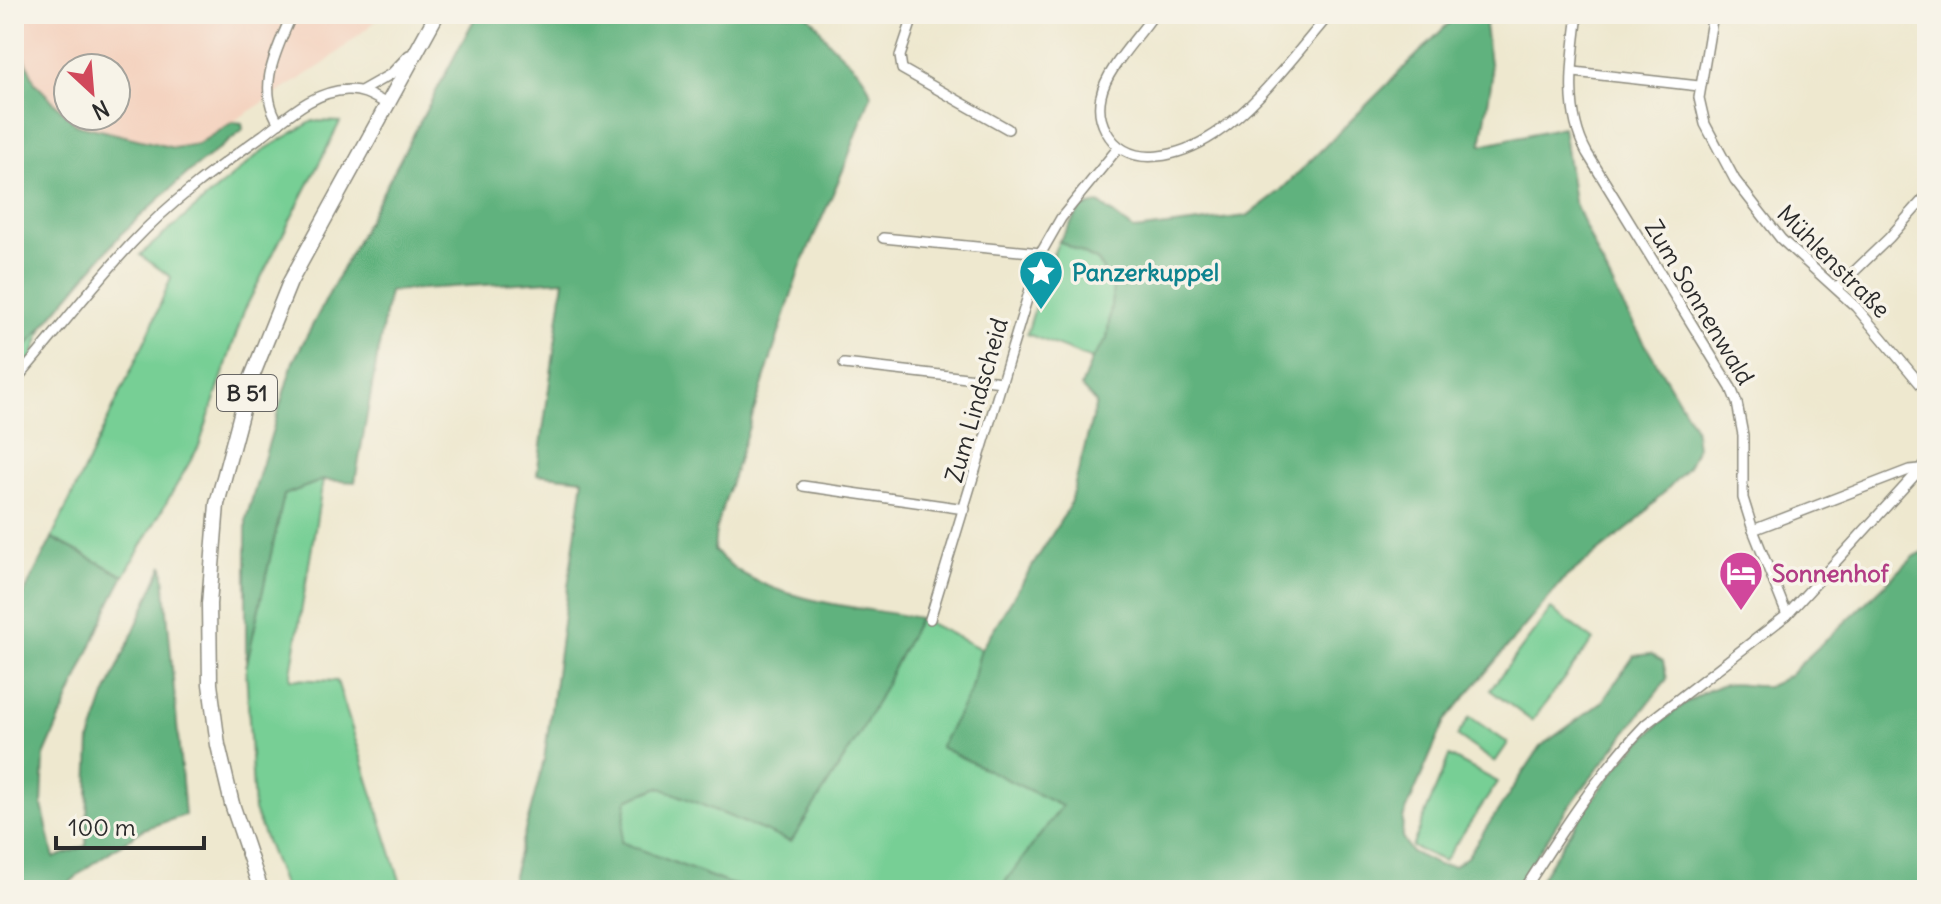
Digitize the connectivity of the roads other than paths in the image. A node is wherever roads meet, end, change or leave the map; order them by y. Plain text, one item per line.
1 (292, 14) edge
2 (437, 14) edge
3 (914, 14) edge
4 (1154, 14) edge
5 (1330, 14) edge
6 (1578, 14) edge
7 (1713, 14) edge
8 (426, 34) junction
9 (1574, 72) junction
10 (1699, 86) junction
11 (361, 91) junction
12 (387, 104) junction
13 (279, 123) junction
14 (1008, 129) dead end
15 (1118, 148) junction
16 (1927, 195) edge
17 (883, 238) dead end
18 (1041, 253) junction
19 (1837, 288) junction
20 (844, 364) dead end
21 (14, 382) edge
22 (1002, 382) junction
23 (1927, 392) edge
24 (1923, 466) edge
25 (803, 486) dead end
26 (965, 509) junction
27 (1753, 530) junction
28 (1787, 615) junction
29 (930, 619) dead end
30 (260, 889) edge
31 (1524, 890) edge

1 - 13 street
2 - 8 main road, B 51
3 - 14 street
4 - 15 street
5 - 15 street
6 - 9 street, Zum Sonnenwald
7 - 10 street, Mühlenstraße
8 - 11 street
8 - 12 main road, B 51
9 - 10 street
9 - 27 street, Zum Sonnenwald
10 - 19 street, Mühlenstraße
11 - 12 street
11 - 13 street
12 - 30 main road, B 51
13 - 21 street
15 - 18 street, Zum Lindscheid
16 - 19 street
17 - 18 street
18 - 22 street, Zum Lindscheid
19 - 23 street, Mühlenstraße
20 - 22 street
22 - 26 street, Zum Lindscheid
24 - 27 street
24 - 28 street
25 - 26 street
26 - 29 street, Zum Lindscheid
27 - 28 street, Zum Sonnenwald
28 - 31 street

